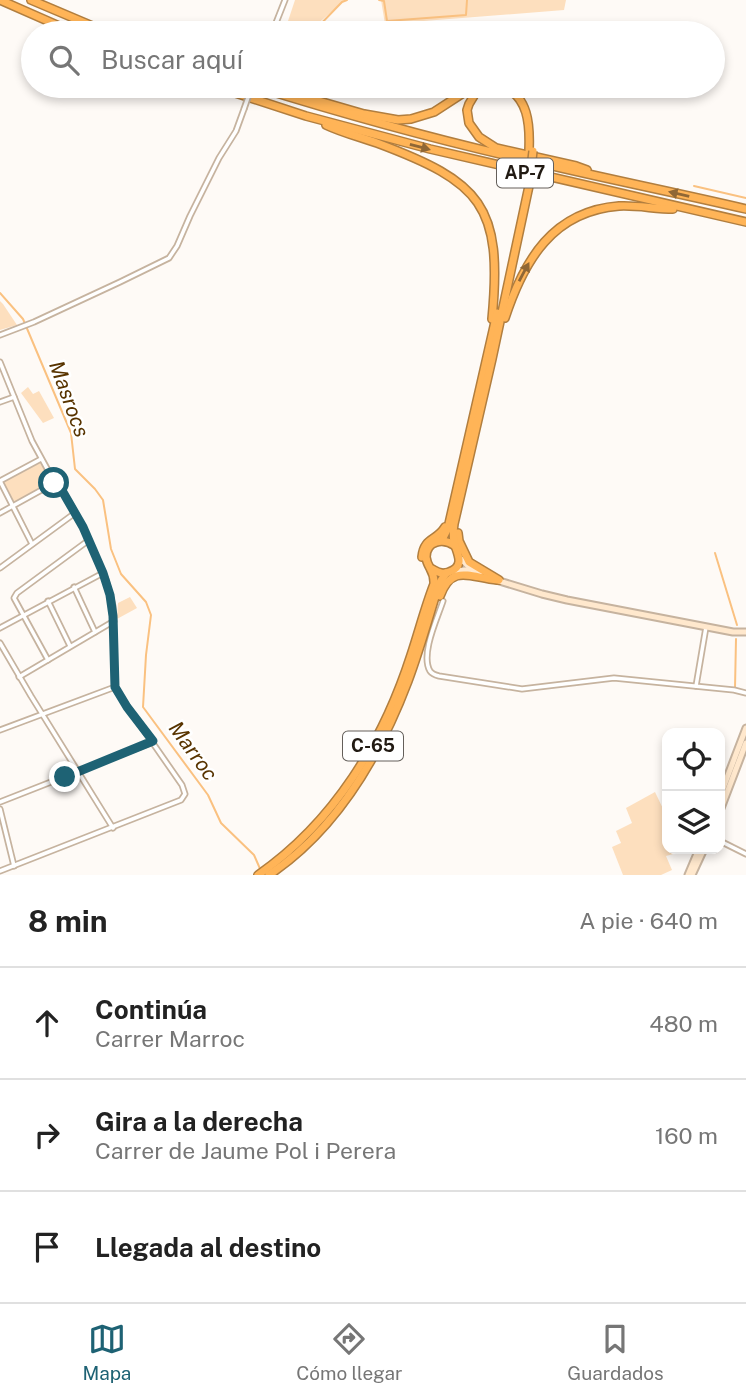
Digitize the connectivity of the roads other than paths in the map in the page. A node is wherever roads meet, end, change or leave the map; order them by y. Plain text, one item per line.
1 (0, 0) edge
2 (31, 0) edge
3 (285, 0) edge
4 (48, 21) edge
5 (81, 21) edge
6 (277, 21) edge
7 (249, 98) edge
8 (251, 98) edge
9 (295, 98) edge
10 (311, 98) edge
11 (456, 98) edge
12 (473, 98) edge
13 (519, 98) edge
14 (524, 98) edge
15 (306, 116) junction
16 (531, 150) junction
17 (609, 179) junction
18 (746, 209) edge
19 (737, 220) junction
20 (746, 222) edge
21 (0, 335) edge
22 (489, 358) junction
23 (0, 363) edge
24 (14, 397) junction
25 (0, 402) edge
26 (41, 459) junction
27 (464, 480) junction
28 (0, 481) edge
29 (56, 482) junction
30 (14, 506) junction
31 (452, 506) junction
32 (0, 513) edge
33 (75, 513) junction
34 (89, 540) junction
35 (442, 540) junction
36 (32, 544) junction
37 (455, 545) junction
38 (460, 557) junction
39 (0, 568) edge
40 (432, 569) junction
41 (448, 572) junction
42 (103, 573) junction
43 (499, 580) junction
44 (74, 587) junction
45 (429, 598) junction
46 (48, 601) junction
47 (443, 601) dead end
48 (23, 615) junction
49 (114, 621) junction
50 (706, 627) junction
51 (0, 628) edge
52 (94, 632) junction
53 (733, 632) junction
54 (746, 632) edge
55 (424, 635) junction
56 (746, 638) edge
57 (0, 643) edge
58 (70, 647) junction
59 (48, 660) junction
60 (19, 677) junction
61 (696, 686) junction
62 (115, 687) junction
63 (746, 693) edge
64 (42, 714) junction
65 (746, 728) edge
66 (0, 730) edge
67 (153, 741) junction
68 (746, 743) edge
69 (78, 772) junction
70 (722, 791) edge
71 (725, 798) edge
72 (0, 803) edge
73 (0, 809) edge
74 (113, 828) junction
75 (725, 844) edge
76 (700, 854) edge
77 (746, 854) edge
78 (14, 866) junction
79 (272, 871) edge
80 (0, 872) edge
81 (258, 875) edge
82 (690, 875) edge

1 - 4 highway
2 - 5 highway
3 - 6 street
7 - 21 street, bridge
8 - 15 highway, AP-7
9 - 17 highway, AP-7
10 - 11 highway
12 - 17 highway
13 - 16 highway
14 - 16 highway
15 -> 19 highway, AP-7
15 - 22 highway
16 - 22 highway, bridge
18 -> 17 highway, AP-7
19 - 20 highway, AP-7
22 -> 19 highway
22 - 27 highway
22 - 31 highway
23 - 24 street
24 - 25 street
24 - 26 street
26 - 28 street
26 - 29 street
27 - 37 highway
27 - 43 highway
28 - 30 street
29 - 30 street
29 - 33 street
30 - 32 street
30 - 36 street
31 - 35 highway
31 - 45 highway, C-65
33 - 34 street
33 - 36 street
34 - 42 street
34 - 48 street
35 - 37 highway
35 - 40 highway, C-65
36 - 39 street
37 - 38 highway
38 - 41 highway, C-65
38 - 43 main road
40 - 41 highway
40 - 45 highway, C-65
41 - 43 main road
41 - 55 highway, C-65
42 - 44 street
42 - 49 street
43 - 50 main road
43 - 55 highway, C-65
44 - 46 street
44 - 52 street
45 - 79 highway, C-65
46 - 48 street
46 - 58 street
47 - 61 street
48 - 51 street
48 - 59 street
49 - 52 street
49 - 62 street
50 - 53 main road
50 - 61 street
52 - 58 street
53 - 54 main road
53 - 56 main road
55 - 79 highway, C-65
57 - 60 street
58 - 59 street
59 - 60 street
60 - 64 street
61 - 63 street
62 - 64 street
62 - 67 street
64 - 66 street
64 - 69 street
65 - 70 main road
67 - 69 street
67 - 74 street
68 - 71 main road
69 - 72 street
69 - 74 street
73 - 78 street
74 - 78 street
75 - 77 street
76 - 82 main road
78 - 80 street
79 - 81 highway, C-65

